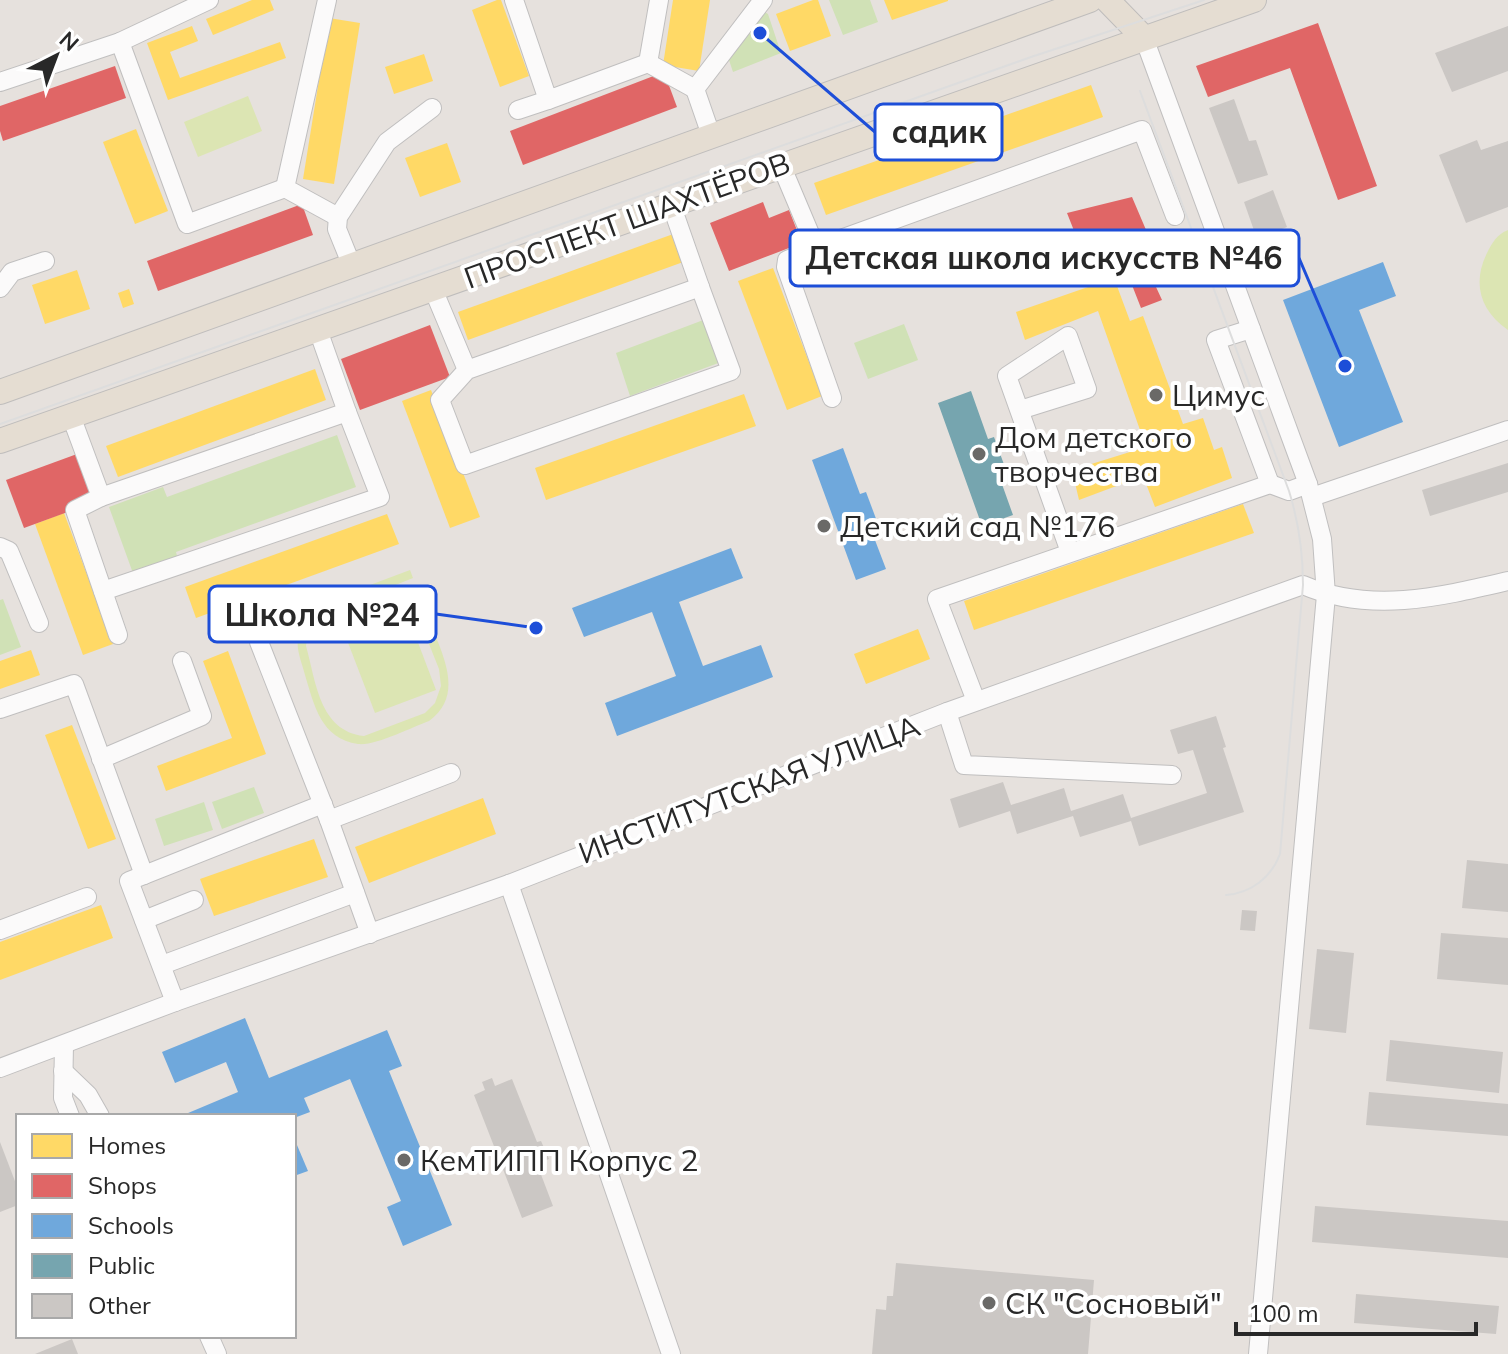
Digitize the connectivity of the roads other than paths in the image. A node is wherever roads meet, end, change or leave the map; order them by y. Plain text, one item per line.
1 (327, 0) edge
2 (514, 0) edge
3 (659, 0) edge
4 (763, 0) edge
5 (1090, 0) edge
6 (1107, 0) edge
7 (1254, 0) edge
8 (202, 1) edge
9 (1144, 38) junction
10 (120, 42) junction
11 (648, 63) junction
12 (0, 82) edge
13 (695, 89) junction
14 (548, 100) junction
15 (432, 108) dead end
16 (518, 110) dead end
17 (712, 138) junction
18 (781, 165) junction
19 (285, 188) junction
20 (671, 204) junction
21 (1175, 216) dead end
22 (338, 217) junction
23 (816, 248) junction
24 (45, 261) dead end
25 (352, 266) junction
26 (700, 287) junction
27 (0, 288) edge
28 (433, 289) junction
29 (1251, 329) junction
30 (318, 330) junction
31 (467, 370) junction
32 (0, 392) edge
33 (832, 398) dead end
34 (1020, 410) junction
35 (347, 412) junction
36 (71, 416) junction
37 (1508, 430) edge
38 (0, 441) edge
39 (1270, 484) junction
40 (1310, 490) junction
41 (101, 497) junction
42 (0, 547) edge
43 (1070, 552) junction
44 (1508, 581) edge
45 (103, 591) junction
46 (1326, 595) junction
47 (39, 623) dead end
48 (118, 635) dead end
49 (259, 642) dead end
50 (182, 661) dead end
51 (976, 701) junction
52 (0, 709) edge
53 (947, 712) junction
54 (101, 759) junction
55 (451, 773) dead end
56 (1172, 775) dead end
57 (326, 812) junction
58 (131, 880) junction
59 (509, 884) junction
60 (355, 893) junction
61 (87, 897) dead end
62 (194, 900) dead end
63 (144, 920) junction
64 (0, 930) edge
65 (370, 934) junction
66 (162, 965) junction
67 (175, 1002) junction
68 (64, 1045) junction
69 (0, 1068) edge
70 (63, 1071) junction
71 (69, 1114) edge
72 (99, 1114) edge
73 (671, 1354) edge
74 (1258, 1354) edge

1 - 19 street
2 - 14 street
3 - 11 street
4 - 13 street
5 - 17 main road, ПРОСПЕКТ ШАХТЁРОВ
6 - 9 main road
7 - 9 main road, ПРОСПЕКТ ШАХТЁРОВ
8 - 10 street
9 - 18 main road, ПРОСПЕКТ ШАХТЁРОВ
9 - 29 street
10 - 12 street
10 - 19 street
11 - 13 street
11 - 14 street
13 - 17 street
14 - 16 street
15 - 22 street
17 - 25 main road, ПРОСПЕКТ ШАХТЁРОВ
18 - 20 main road, ПРОСПЕКТ ШАХТЁРОВ
18 - 23 street
19 - 22 street
20 - 26 street
20 - 28 main road, ПРОСПЕКТ ШАХТЁРОВ
21 - 23 street
22 - 25 street
23 - 33 street
24 - 27 street
25 - 32 main road, ПРОСПЕКТ ШАХТЁРОВ
26 - 31 street
26 - 31 street
28 - 30 main road, ПРОСПЕКТ ШАХТЁРОВ
28 - 31 street
29 - 39 street
29 - 40 street
30 - 35 street
30 - 36 main road, ПРОСПЕКТ ШАХТЁРОВ
34 - 34 street
34 - 43 street
35 - 41 street
35 - 45 street
36 - 38 main road, ПРОСПЕКТ ШАХТЁРОВ
36 - 41 street
37 - 40 street
39 - 40 street
39 - 43 street
40 - 46 street
41 - 45 street
42 - 47 street
43 - 51 street
44 - 46 street, ИНСТИТУТСКАЯ УЛИЦА
45 - 48 street
46 - 51 street, ИНСТИТУТСКАЯ УЛИЦА
46 - 74 street
49 - 57 street
50 - 54 street
51 - 53 street, ИНСТИТУТСКАЯ УЛИЦА
52 - 54 street
53 - 56 street
53 - 59 street, ИНСТИТУТСКАЯ УЛИЦА
54 - 58 street
55 - 57 street
57 - 58 street
57 - 60 street
58 - 63 street
59 - 65 street, ИНСТИТУТСКАЯ УЛИЦА
59 - 73 street
60 - 65 street
60 - 66 street
61 - 64 street
62 - 63 street
63 - 66 street
65 - 67 street, ИНСТИТУТСКАЯ УЛИЦА
66 - 67 street
67 - 68 street, ИНСТИТУТСКАЯ УЛИЦА
68 - 69 street, ИНСТИТУТСКАЯ УЛИЦА
68 - 70 street
70 - 71 street
70 - 72 street

